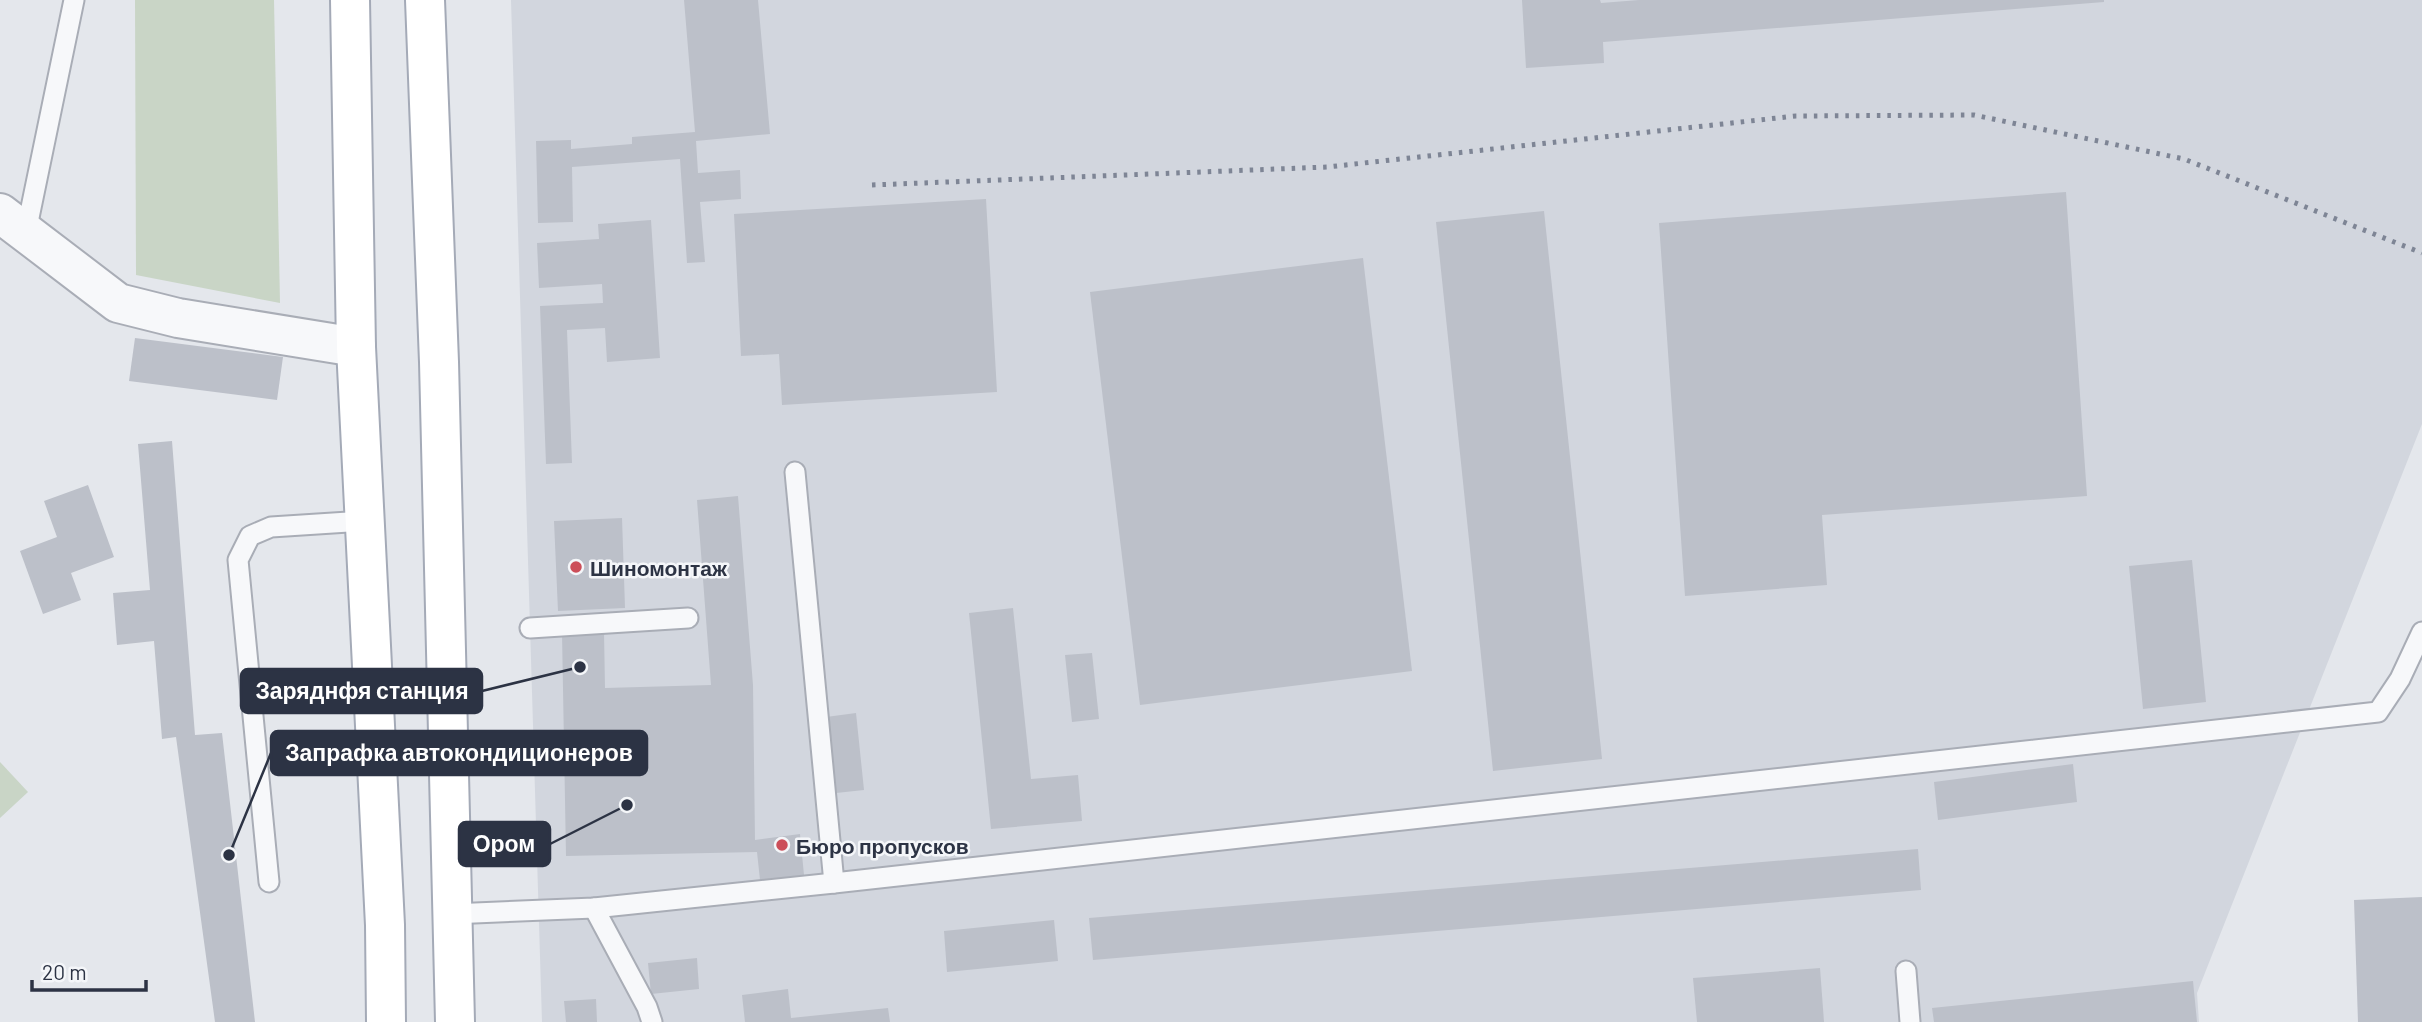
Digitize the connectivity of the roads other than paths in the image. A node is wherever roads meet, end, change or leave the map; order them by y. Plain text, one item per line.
1 (74, 0) edge
2 (351, 0) edge
3 (425, 0) edge
4 (13, 223) edge
5 (356, 347) junction
6 (795, 472) dead end
7 (364, 521) junction
8 (688, 618) dead end
9 (530, 628) dead end
10 (2422, 632) edge
11 (269, 882) dead end
12 (835, 883) junction
13 (594, 908) junction
14 (451, 915) junction
15 (1906, 971) dead end
16 (386, 1022) edge
17 (455, 1022) edge
18 (652, 1022) edge
19 (1910, 1022) edge

1 - 4 lane
2 - 5 main road
3 - 14 main road
4 - 5 street
5 - 7 main road
6 - 12 lane
7 - 11 lane
7 - 16 main road
8 - 9 lane
10 - 12 lane
12 - 13 lane
13 - 14 lane
13 - 18 lane
14 - 17 main road
15 - 19 lane

